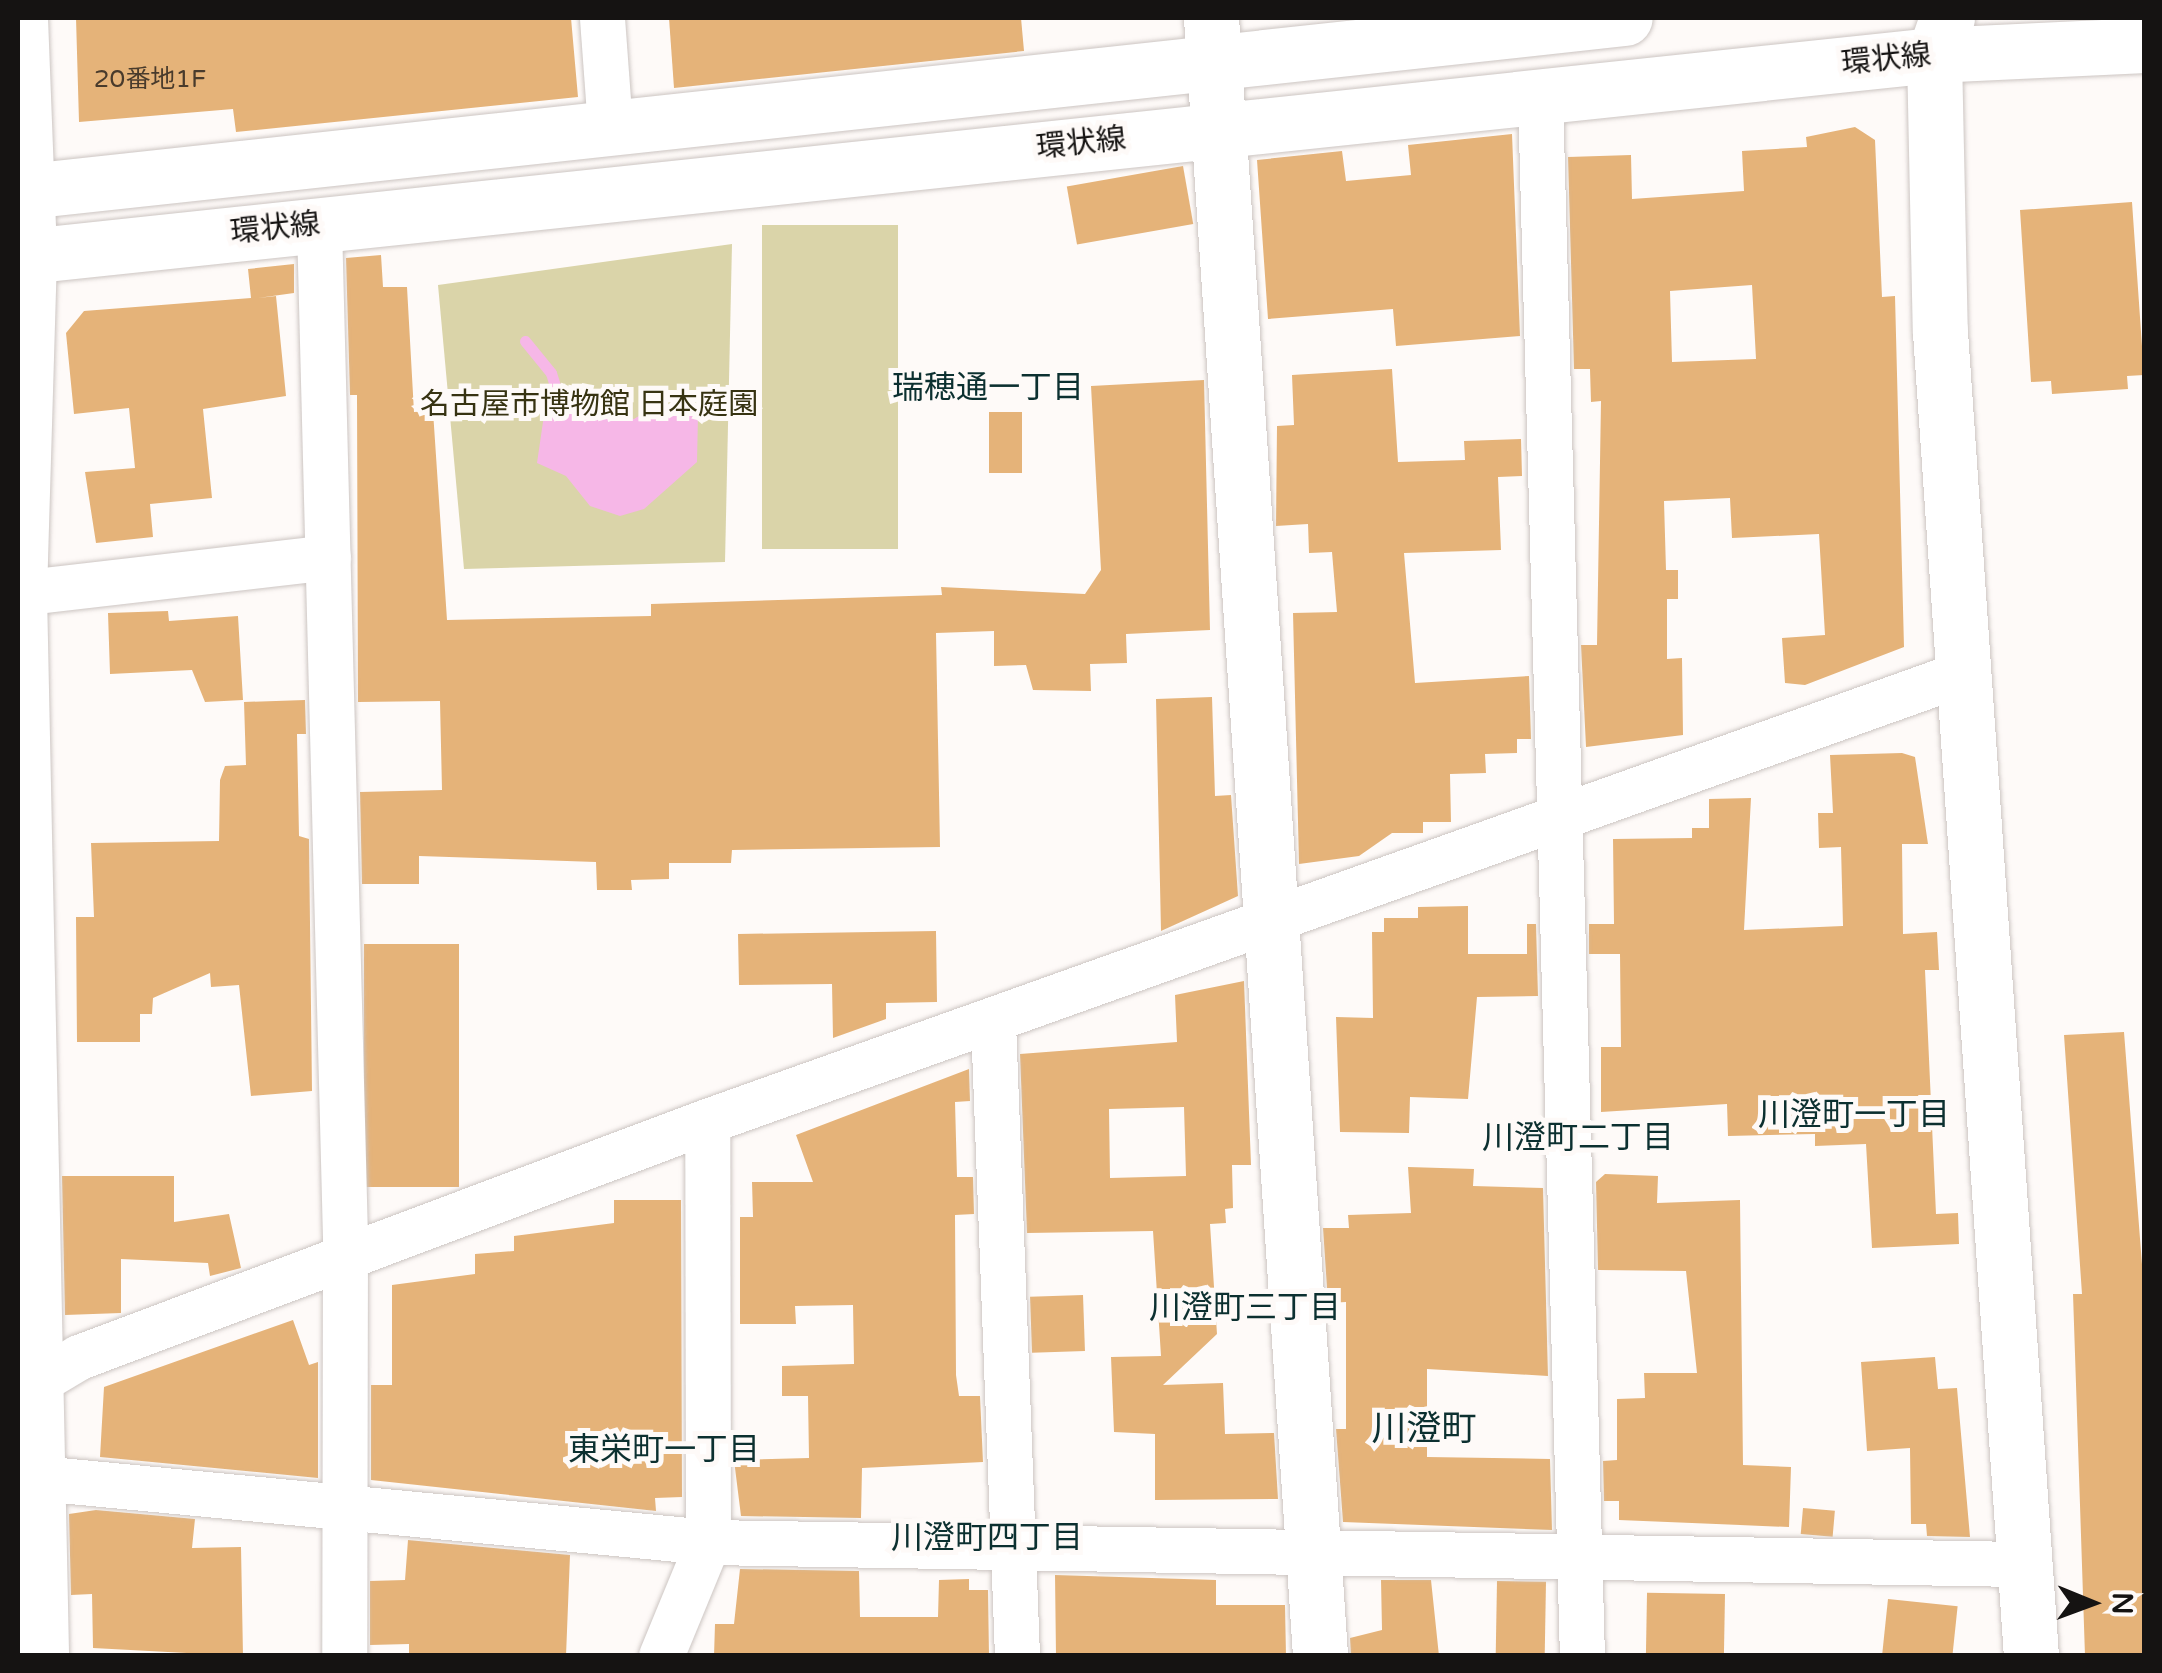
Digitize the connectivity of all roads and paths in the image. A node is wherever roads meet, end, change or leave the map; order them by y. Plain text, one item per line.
1 (20, 18) edge
2 (602, 18) edge
3 (1625, 18) edge
4 (1543, 22) edge
5 (1940, 36) edge
6 (1213, 40) edge
7 (2144, 45) edge
8 (1540, 96) junction
9 (610, 128) junction
10 (1221, 130) junction
11 (22, 192) edge
12 (319, 225) junction
13 (23, 256) edge
14 (328, 558) junction
15 (18, 593) edge
16 (1963, 673) junction
17 (1560, 814) junction
18 (24, 831) edge
19 (1274, 924) junction
20 (993, 1022) junction
21 (707, 1121) junction
22 (346, 1255) junction
23 (24, 1277) edge
24 (33, 1432) edge
25 (344, 1507) junction
26 (708, 1542) junction
27 (1012, 1548) junction
28 (1312, 1551) junction
29 (1580, 1558) junction
30 (2024, 1564) junction
31 (41, 1656) edge
32 (344, 1656) edge
33 (660, 1656) edge
34 (1017, 1656) edge
35 (1320, 1656) edge
36 (1582, 1656) edge
37 (2031, 1656) edge

1 - 11 street
2 - 9 street
3 - 4 street
4 - 6 street
5 - 7 street, 環状線
5 - 8 street, 環状線
5 - 16 street
6 - 9 street
6 - 10 street
8 - 10 street, 環状線
8 - 17 street
9 - 11 street
10 - 12 street, 環状線
10 - 19 street
11 - 13 street
12 - 13 street, 環状線
12 - 14 street
13 - 15 street
14 - 15 street
14 - 22 street
15 - 18 street
16 - 17 street
16 - 30 street
17 - 19 street
17 - 29 street
18 - 23 street
19 - 20 street
19 - 28 street
20 - 21 street
20 - 27 street
21 - 22 street
21 - 26 street
22 - 24 street
22 - 25 street
23 - 24 street
24 - 25 street
24 - 31 street
25 - 26 street
25 - 32 street
26 - 27 street
26 - 33 street
27 - 28 street
27 - 34 street
28 - 29 street
28 - 35 street
29 - 30 street
29 - 36 street
30 - 37 street

